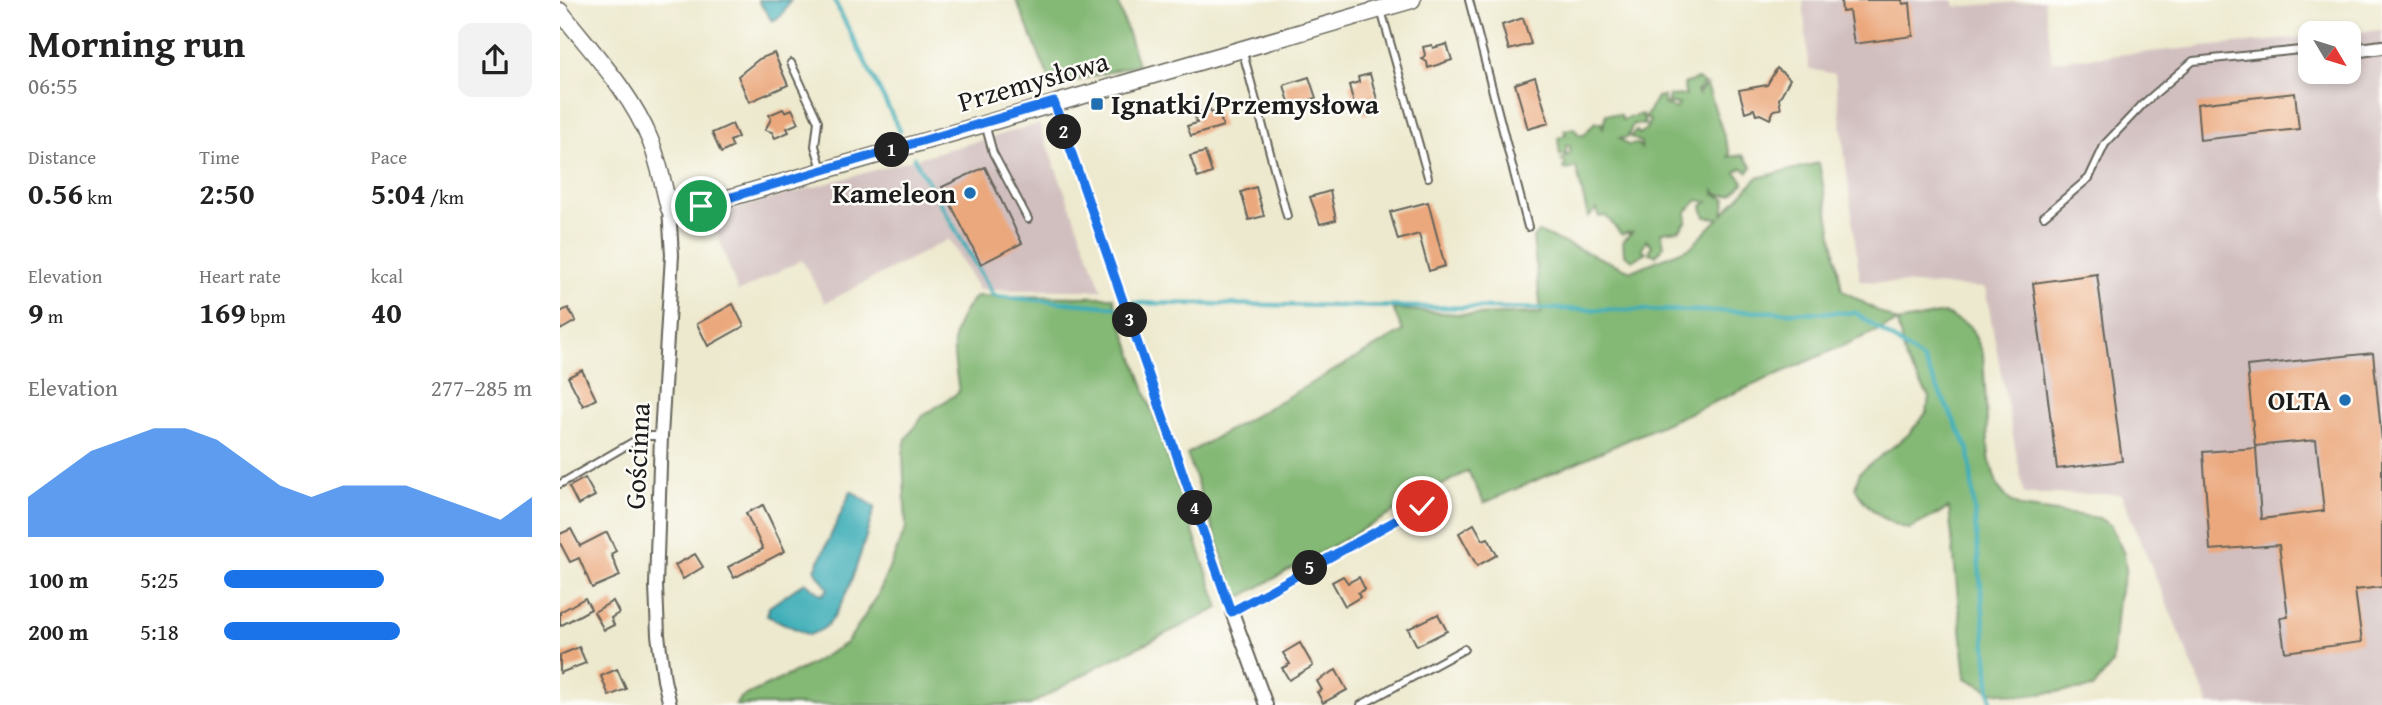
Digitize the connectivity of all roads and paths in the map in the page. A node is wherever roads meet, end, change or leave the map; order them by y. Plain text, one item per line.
1 (1412, 0) edge
2 (1469, 0) edge
3 (1381, 9) junction
4 (560, 11) edge
5 (2382, 47) edge
6 (1242, 49) junction
7 (2298, 49) edge
8 (2361, 49) edge
9 (791, 63) dead end
10 (1054, 102) junction
11 (984, 123) junction
12 (822, 170) junction
13 (1427, 177) dead end
14 (669, 208) junction
15 (1287, 216) dead end
16 (2044, 216) dead end
17 (1028, 219) dead end
18 (1528, 227) dead end
19 (661, 436) junction
20 (560, 484) edge
21 (1422, 506) dead end
22 (1231, 612) junction
23 (1464, 649) dead end
24 (670, 705) edge
25 (1266, 705) edge
26 (1361, 705) edge

1 - 3 street, Przemysłowa
2 - 18 lane
3 - 6 street, Przemysłowa
3 - 13 lane
4 - 14 street
5 - 8 street
6 - 10 street, Przemysłowa
6 - 15 lane
7 - 16 lane
9 - 12 lane
10 - 11 street, Przemysłowa
10 - 22 path
11 - 12 street, Przemysłowa
11 - 17 lane
12 - 14 street, Przemysłowa
14 - 19 street, Gościnna
19 - 20 lane
19 - 24 street, Gościnna
21 - 22 lane
22 - 25 street
23 - 26 lane

